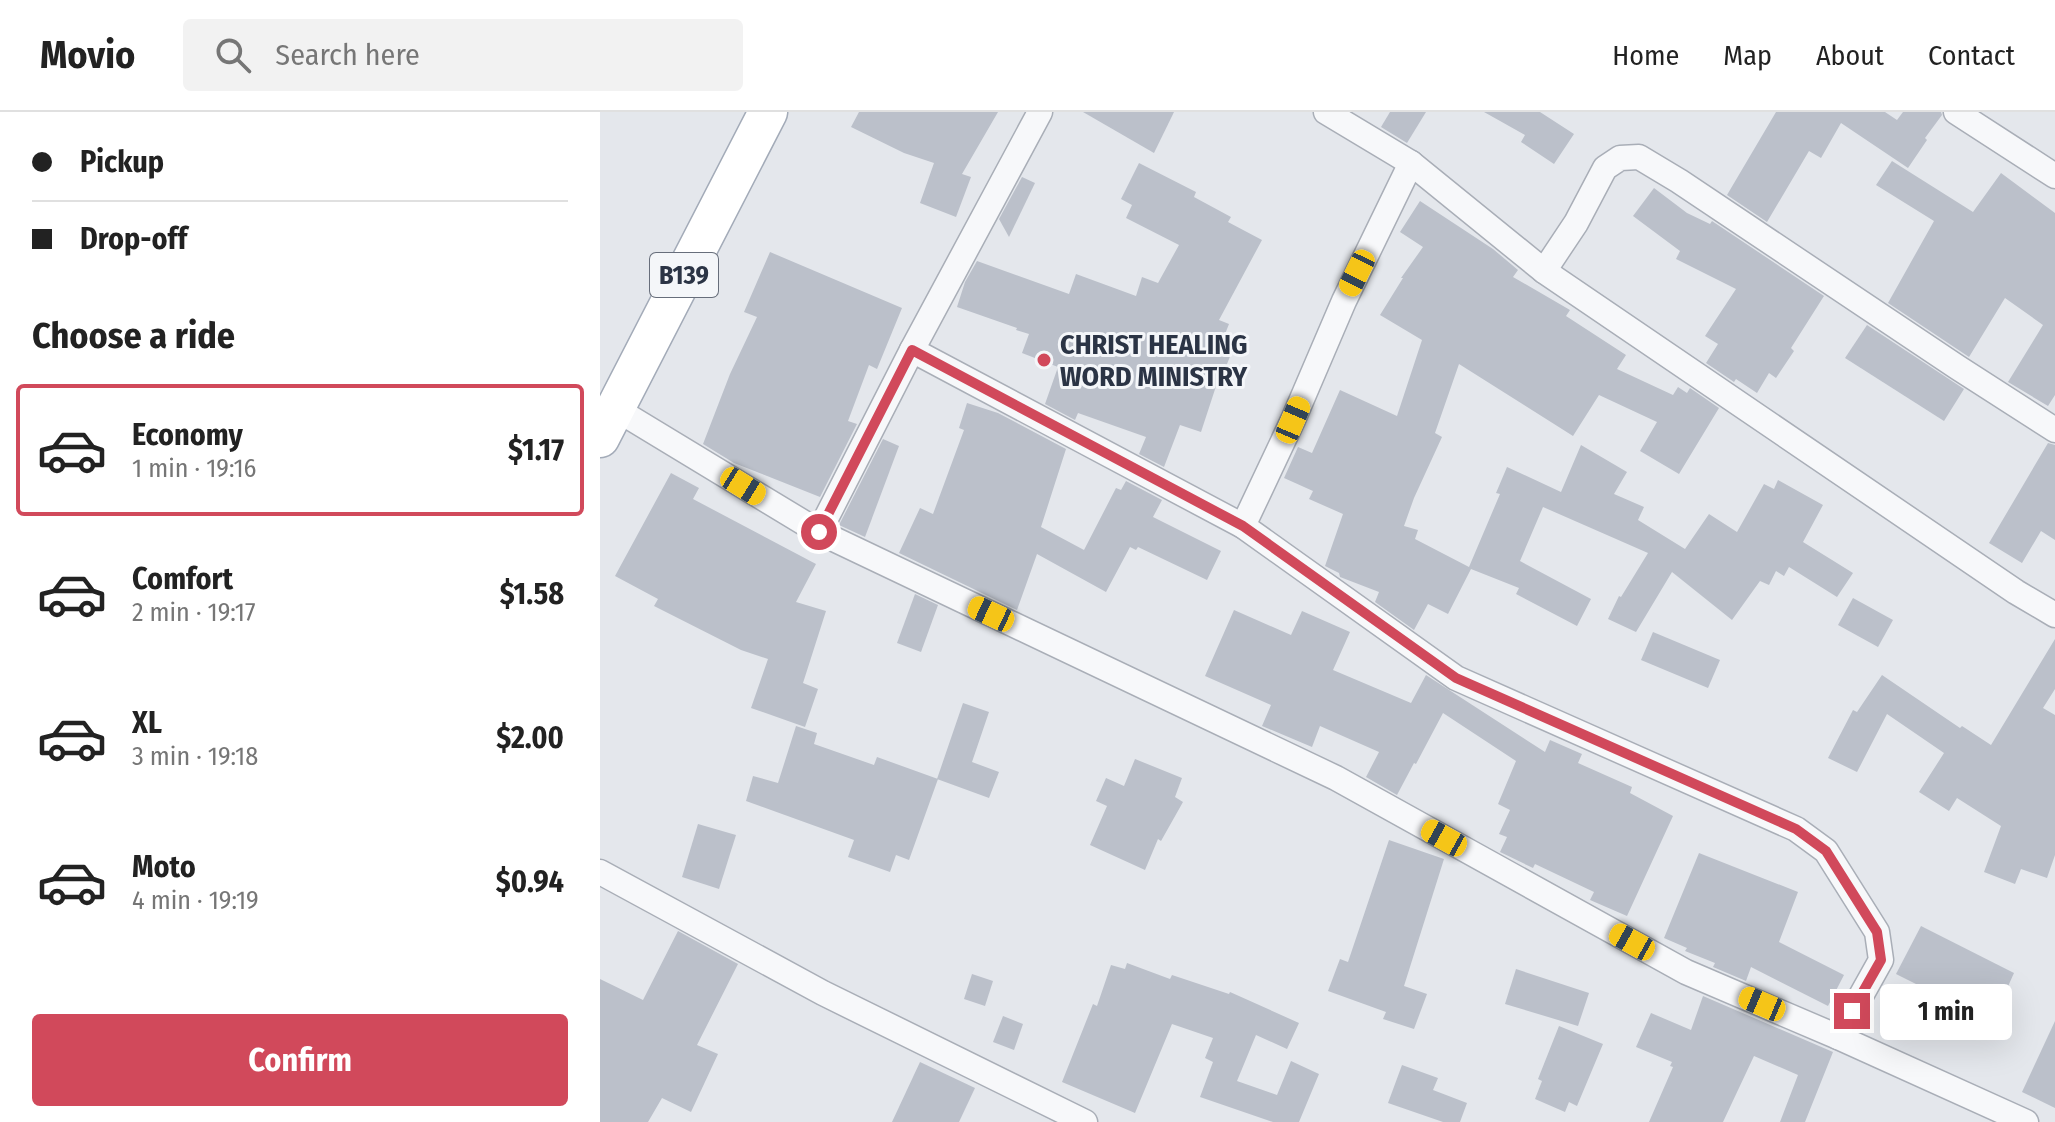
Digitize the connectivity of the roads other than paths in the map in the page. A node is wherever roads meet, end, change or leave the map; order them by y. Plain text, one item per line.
1 (768, 112) edge
2 (1040, 112) edge
3 (1326, 112) edge
4 (1956, 112) edge
5 (1411, 163) junction
6 (2055, 176) edge
7 (1544, 271) junction
8 (912, 350) junction
9 (608, 423) edge
10 (2055, 430) edge
11 (1243, 526) junction
12 (819, 532) junction
13 (2055, 615) edge
14 (600, 872) edge
15 (1838, 1037) junction
16 (1085, 1122) edge
17 (2026, 1122) edge

1 - 9 main road, B139
2 - 8 street
3 - 5 street
4 - 6 street
5 - 7 street
5 - 11 street
7 - 10 street
7 - 13 street
8 - 11 street
8 - 12 street
9 - 12 street
11 - 15 street
12 - 15 street
14 - 16 street
15 - 17 street

